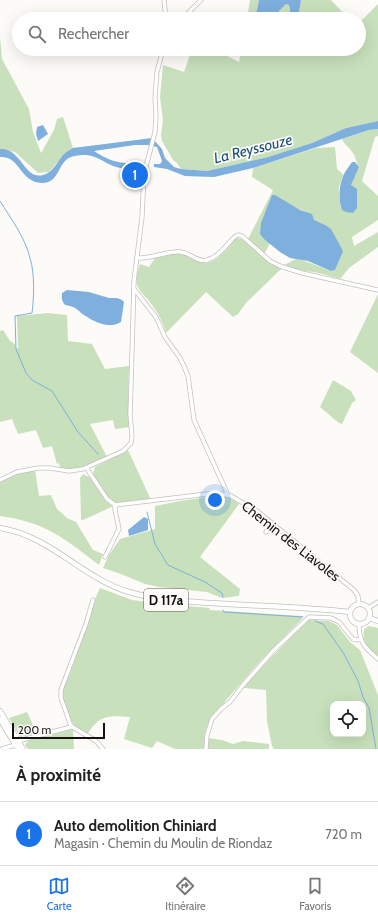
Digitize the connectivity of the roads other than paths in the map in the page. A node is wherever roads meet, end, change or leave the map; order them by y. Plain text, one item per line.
1 (164, 0) edge
2 (201, 0) edge
3 (165, 12) edge
4 (189, 12) edge
5 (161, 56) edge
6 (137, 258) junction
7 (134, 289) junction
8 (378, 290) edge
9 (87, 468) junction
10 (0, 480) edge
11 (228, 495) junction
12 (115, 505) junction
13 (272, 524) junction
14 (0, 528) edge
15 (266, 532) dead end
16 (105, 557) dead end
17 (93, 600) dead end
18 (378, 602) edge
19 (359, 604) junction
20 (368, 608) junction
21 (350, 612) junction
22 (369, 618) junction
23 (378, 621) edge
24 (359, 624) junction
25 (360, 639) junction
26 (378, 660) edge
27 (0, 710) edge
28 (0, 719) edge
29 (71, 726) junction
30 (17, 745) edge
31 (8, 748) edge
32 (2, 749) edge
33 (23, 749) edge
34 (102, 749) edge
35 (206, 749) edge

1 - 3 street
2 - 4 street
5 - 6 street
6 - 7 street
6 - 8 street
7 - 9 street
7 - 11 street
9 - 10 street
9 - 12 street
11 - 12 street, Chemin des Liavoles
11 - 13 street, Chemin des Liavoles
12 - 16 street
13 - 15 street
13 - 19 street, Chemin des Liavoles
14 - 21 main road, D 117a
17 - 29 street
18 - 20 street
19 - 20 main road
19 - 21 main road
20 - 22 main road
21 - 24 main road
22 - 23 main road
22 - 24 main road
24 - 25 street
25 - 26 street
25 - 35 street
27 - 30 main road
28 - 30 main road
29 - 30 street
29 - 34 street
30 - 31 street
30 - 33 main road
31 - 32 street

